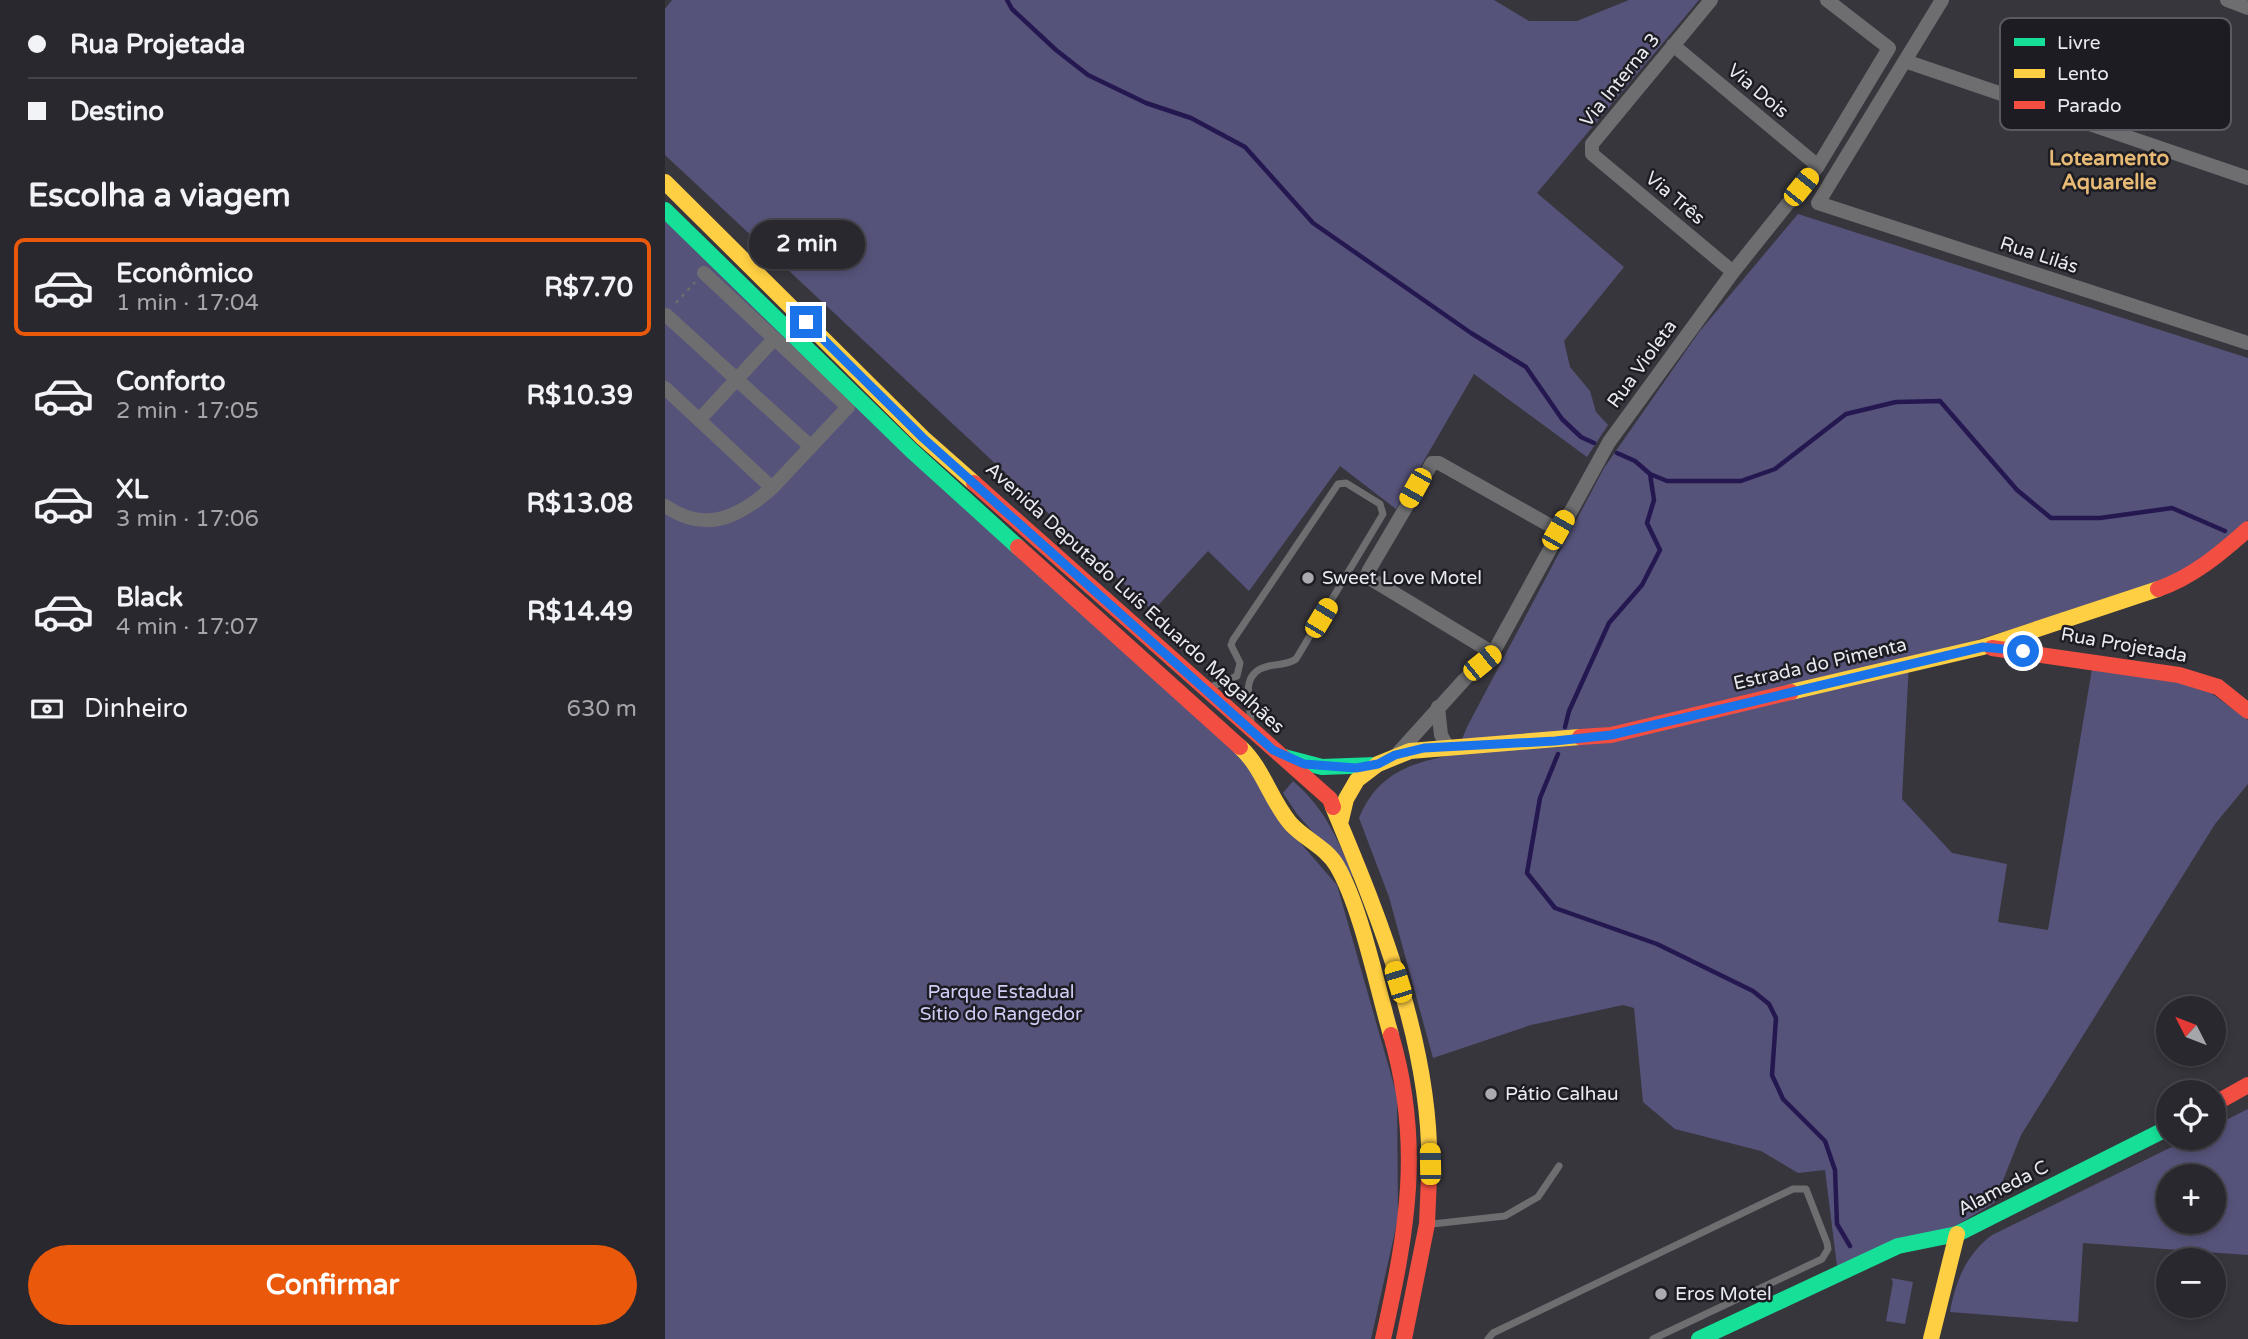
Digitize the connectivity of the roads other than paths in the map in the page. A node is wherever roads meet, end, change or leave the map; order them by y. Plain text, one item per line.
1 (1711, 0) edge
2 (1828, 0) edge
3 (1942, 0) edge
4 (2227, 0) edge
5 (2248, 8) edge
6 (1673, 45) junction
7 (1905, 61) junction
8 (2000, 93) edge
9 (2107, 130) edge
10 (1592, 154) joint
11 (1818, 166) junction
12 (2248, 178) edge
13 (665, 182) edge
14 (665, 209) edge
15 (1733, 272) junction
16 (704, 273) road end
17 (666, 315) edge
18 (774, 339) junction
19 (2248, 343) edge
20 (737, 379) junction
21 (665, 388) edge
22 (699, 420) junction
23 (811, 447) junction
24 (772, 488) junction
25 (665, 506) edge
26 (2248, 528) edge
27 (1558, 530) junction
28 (2047, 626) junction
29 (1983, 647) junction
30 (1493, 653) junction
31 (2043, 653) junction
32 (1205, 690) junction
33 (1438, 707) junction
34 (2248, 711) edge
35 (1252, 732) junction
36 (1447, 746) junction
37 (1395, 755) junction
38 (1280, 756) junction
39 (1378, 764) junction
40 (1309, 777) junction
41 (1276, 798) junction
42 (1341, 820) junction
43 (2248, 1087) edge
44 (2226, 1098) edge
45 (2156, 1134) edge
46 (1559, 1166) dead end
47 (1427, 1224) junction
48 (1957, 1234) junction
49 (1383, 1339) edge
50 (1404, 1339) edge
51 (1488, 1339) edge
52 (1653, 1339) edge
53 (1699, 1339) edge
54 (1931, 1339) edge

1 - 6 street, Via Interna 3
2 - 11 street, Rua Violeta
3 - 7 street
4 - 5 street
6 - 10 street, Via Interna 3
6 - 11 street, Via Dois
7 - 8 street
7 - 19 street, Rua Lilás
9 - 12 street
10 - 15 street, Via Três
11 - 15 street, Rua Violeta
13 - 32 main road, Avenida Deputado Luís Eduardo Magalhães
14 - 41 main road
15 - 27 street, Rua Violeta
16 - 18 street
17 - 20 street
18 - 20 street
18 - 23 street
20 - 22 street
20 - 23 street
21 - 22 street
22 - 24 street
23 - 24 street
24 - 25 street
26 - 28 main road, Estrada do Pimenta
27 - 30 street, Rua Violeta
27 - 30 street
28 - 29 main road, Estrada do Pimenta
28 - 31 main road
29 - 31 main road, Rua Projetada
29 - 36 main road, Estrada do Pimenta
30 - 33 street, Rua Violeta
31 - 34 main road, Rua Projetada
32 - 35 main road, Avenida Deputado Luís Eduardo Magalhães
32 - 35 lane
33 - 36 street
33 - 37 street, Rua Violeta
35 - 38 main road, Avenida Deputado Luís Eduardo Magalhães
36 - 37 main road, Estrada do Pimenta
37 - 39 main road, Estrada do Pimenta
38 - 39 main road, Estrada do Pimenta
38 - 40 main road, Avenida Deputado Luís Eduardo Magalhães
39 - 42 main road, Estrada do Pimenta
40 - 41 main road
40 - 42 main road, Avenida Deputado Luís Eduardo Magalhães
41 - 49 main road
42 - 47 main road, Avenida Deputado Luís Eduardo Magalhães
43 - 44 main road
45 - 48 main road, Alameda C
46 - 47 lane
47 - 50 main road, Avenida Deputado Luís Eduardo Magalhães
48 - 53 main road, Alameda C
48 - 54 main road
51 - 52 lane

